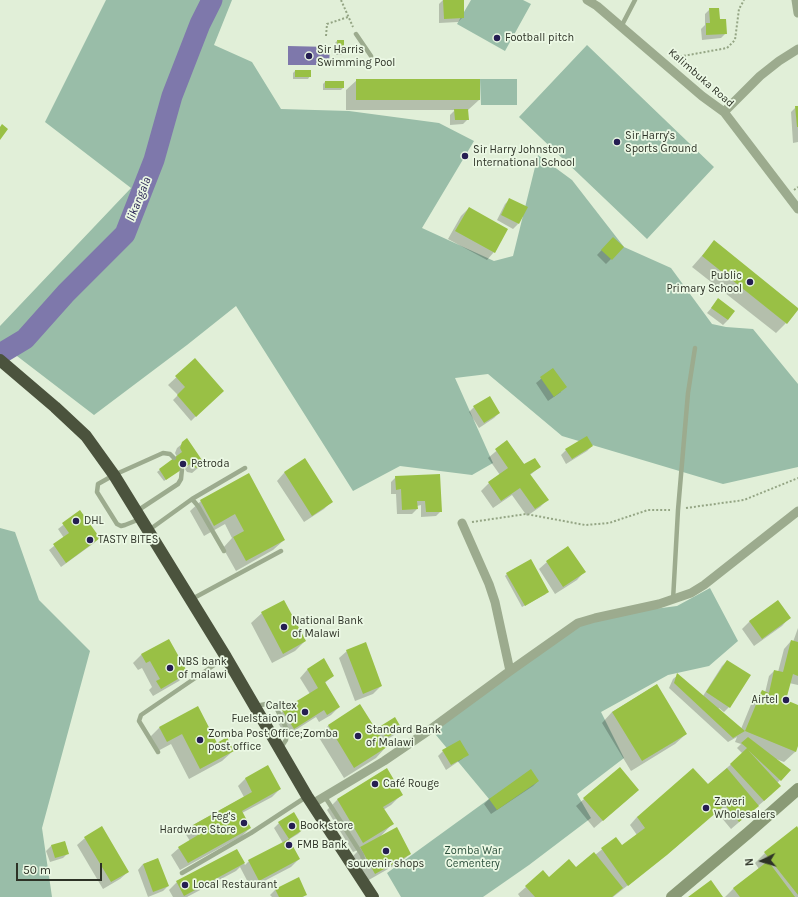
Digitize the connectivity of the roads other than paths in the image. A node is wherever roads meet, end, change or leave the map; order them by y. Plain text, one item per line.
1 (587, 0) edge
2 (634, 0) edge
3 (796, 0) edge
4 (798, 13) edge
5 (621, 27) junction
6 (356, 34) road end
7 (798, 49) edge
8 (371, 56) dead end
9 (724, 112) junction
10 (798, 209) edge
11 (695, 348) dead end
12 (0, 360) edge
13 (174, 458) dead end
14 (245, 468) dead end
15 (182, 469) dead end
16 (114, 476) junction
17 (192, 499) junction
18 (798, 511) edge
19 (138, 515) junction
20 (462, 523) road end
21 (148, 531) junction
22 (281, 550) dead end
23 (224, 551) dead end
24 (190, 600) junction
25 (673, 600) junction
26 (226, 657) junction
27 (510, 671) junction
28 (254, 707) junction
29 (279, 749) junction
30 (158, 752) dead end
31 (797, 793) edge
32 (325, 797) junction
33 (310, 800) junction
34 (182, 873) dead end
35 (357, 873) junction
36 (373, 897) edge
37 (672, 897) edge

1 - 5 street, Kalimbuka Road
2 - 5 lane
3 - 4 street
5 - 9 street, Kalimbuka Road
6 - 8 lane
7 - 9 street
9 - 10 street, Kalimbuka Road
11 - 25 lane
12 - 16 highway
13 - 16 lane
14 - 17 lane
15 - 19 lane
16 - 19 highway
16 - 19 lane
17 - 21 lane
17 - 23 lane
18 - 25 street
19 - 21 highway
20 - 27 street
21 - 24 highway
22 - 24 lane
24 - 26 highway
25 - 27 street
26 - 28 highway
26 - 30 lane
27 - 32 street
28 - 29 highway
28 - 29 lane
29 - 33 highway
31 - 37 street
32 - 33 street
32 - 35 lane
33 - 34 lane
33 - 35 highway
35 - 36 highway

